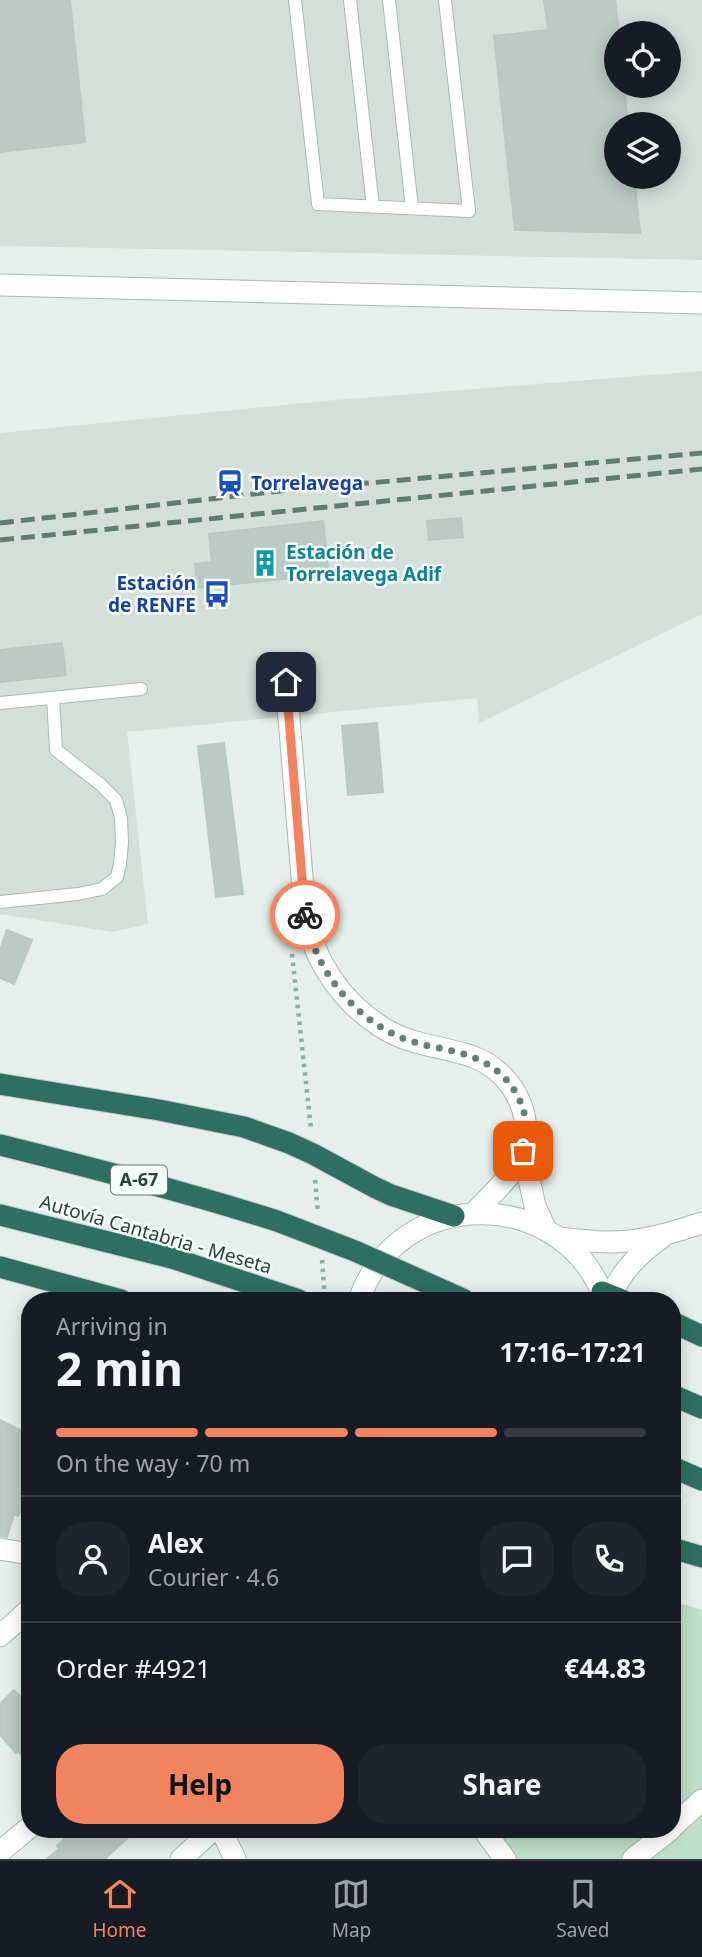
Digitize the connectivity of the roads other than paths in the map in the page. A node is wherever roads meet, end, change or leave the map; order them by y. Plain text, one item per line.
1 (295, 0) edge
2 (350, 0) edge
3 (390, 0) edge
4 (445, 0) edge
5 (373, 207) junction
6 (412, 208) junction
7 (0, 285) edge
8 (702, 303) edge
9 (286, 682) dead end
10 (141, 689) dead end
11 (53, 698) junction
12 (0, 704) edge
13 (0, 902) edge
14 (0, 1084) edge
15 (0, 1145) edge
16 (523, 1151) junction
17 (464, 1214) junction
18 (0, 1215) edge
19 (702, 1223) edge
20 (552, 1234) junction
21 (667, 1234) junction
22 (0, 1267) edge
23 (92, 1292) edge
24 (276, 1292) edge
25 (362, 1292) edge
26 (447, 1292) edge
27 (606, 1292) edge
28 (613, 1292) edge
29 (681, 1326) edge
30 (702, 1335) edge
31 (681, 1399) edge
32 (702, 1408) edge
33 (681, 1471) edge
34 (702, 1480) edge
35 (0, 1549) edge
36 (681, 1551) edge
37 (21, 1552) edge
38 (702, 1557) edge
39 (21, 1617) edge
40 (0, 1636) edge
41 (702, 1800) edge
42 (681, 1819) edge
43 (21, 1834) edge
44 (204, 1838) edge
45 (224, 1838) edge
46 (490, 1838) edge
47 (659, 1838) edge
48 (0, 1852) edge
49 (181, 1859) edge
50 (235, 1859) edge
51 (505, 1859) edge
52 (633, 1859) edge

1 - 5 lane
2 - 5 lane
3 - 6 lane
4 - 6 lane
5 - 6 lane
7 - 8 street
9 - 16 street
10 - 11 lane
11 - 12 lane
11 - 13 lane
14 - 17 highway
15 - 26 highway, A-67, bridge
16 - 17 street
16 - 20 street
17 - 20 street
17 - 25 street
18 - 24 highway, Autovía Cantabria - Meseta
19 - 21 street
20 - 21 street
20 - 27 street
21 - 28 street
22 - 23 highway
29 - 30 highway
31 - 32 highway
33 - 34 highway
35 - 37 street
36 - 38 highway
39 - 40 street
41 - 42 street
43 - 48 street
44 - 49 street
45 - 50 street
46 - 51 street
47 - 52 street

